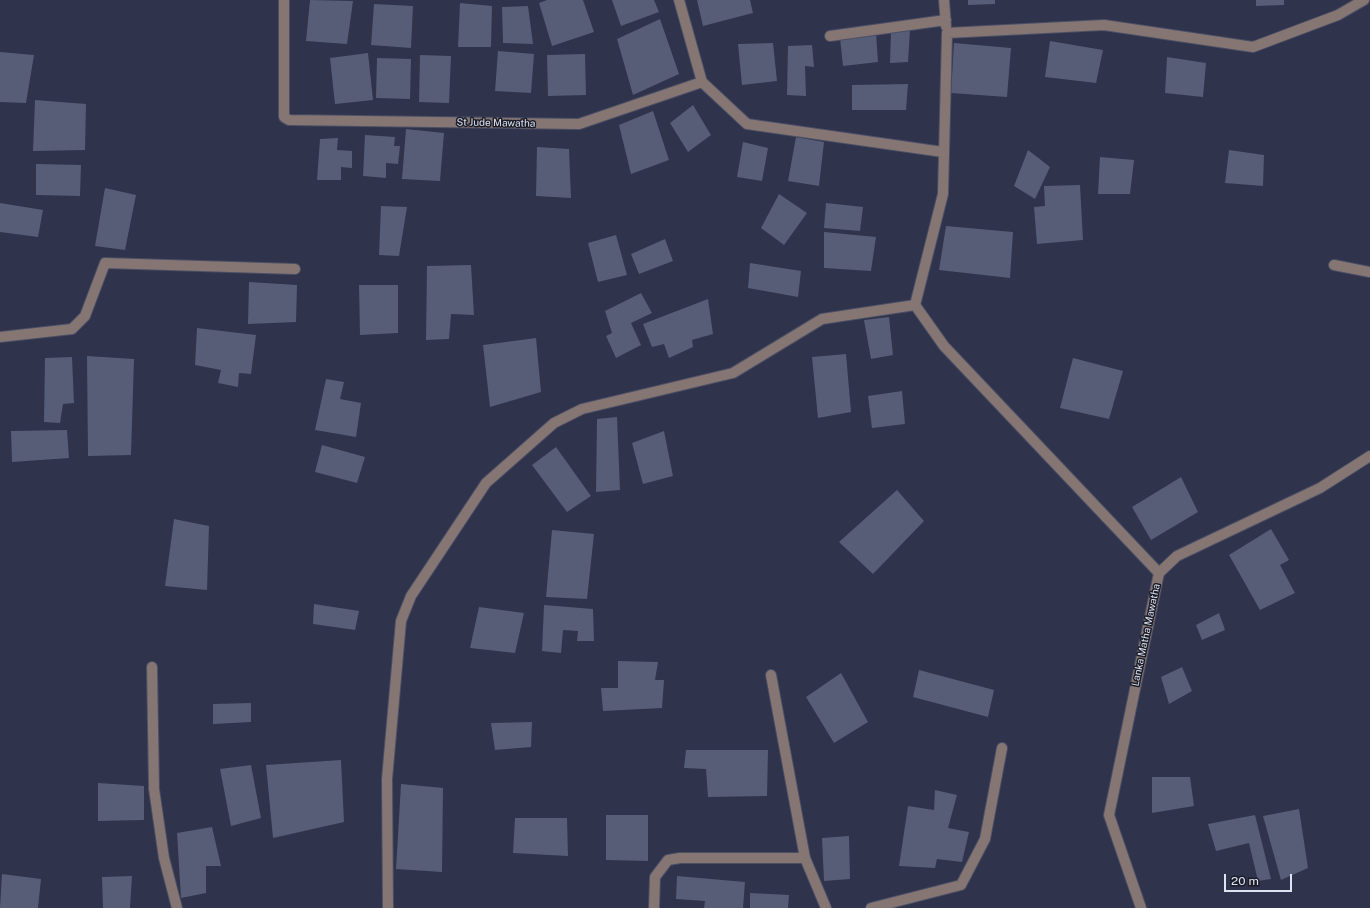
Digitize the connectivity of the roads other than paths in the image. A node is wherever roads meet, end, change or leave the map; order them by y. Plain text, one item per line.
1 (284, 0) edge
2 (679, 0) edge
3 (944, 0) edge
4 (1364, 0) edge
5 (946, 20) junction
6 (946, 33) junction
7 (830, 36) dead end
8 (702, 82) junction
9 (943, 152) junction
10 (1334, 265) dead end
11 (296, 269) dead end
12 (1370, 272) edge
13 (916, 305) junction
14 (0, 337) edge
15 (1370, 456) edge
16 (1159, 573) junction
17 (152, 667) dead end
18 (771, 675) dead end
19 (1002, 748) dead end
20 (805, 858) junction
21 (177, 908) edge
22 (388, 908) edge
23 (654, 908) edge
24 (826, 908) edge
25 (870, 908) edge
26 (1141, 908) edge

1 - 8 street, St Jude Mawatha
2 - 8 street
3 - 5 street
4 - 6 street
5 - 6 street
5 - 7 street
6 - 9 street
8 - 9 street
9 - 13 street
10 - 12 street
11 - 14 street
13 - 16 street
13 - 22 street
15 - 16 street, Lanka Matha Mawatha
16 - 26 street, Lanka Matha Mawatha
17 - 21 street
18 - 20 street
19 - 25 street
20 - 23 street
20 - 24 street

